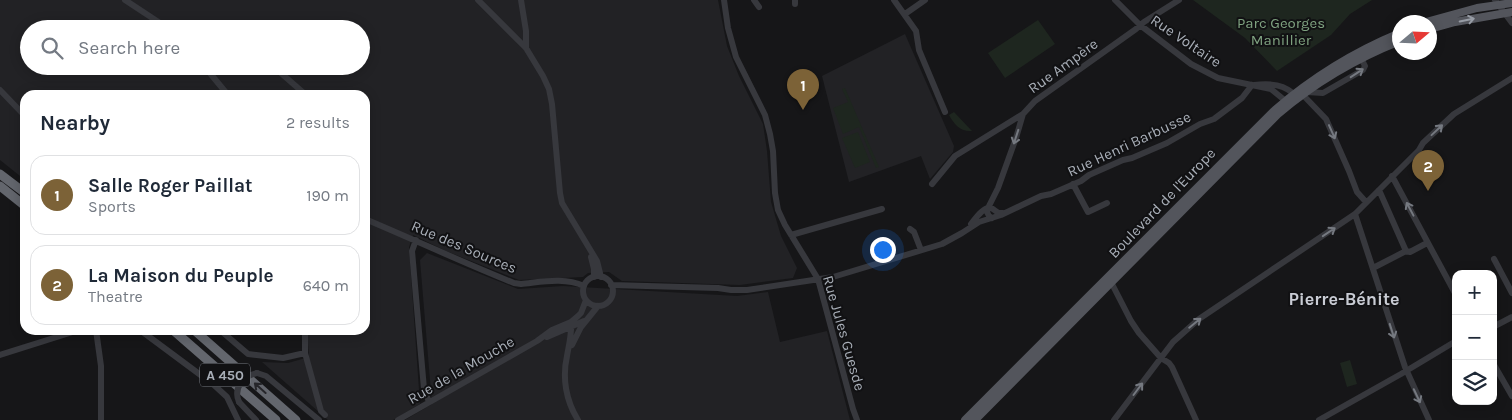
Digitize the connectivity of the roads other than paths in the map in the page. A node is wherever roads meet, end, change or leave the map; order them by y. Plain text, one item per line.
1 (125, 0) edge
2 (478, 0) edge
3 (522, 0) edge
4 (724, 0) edge
5 (754, 0) edge
6 (894, 0) edge
7 (925, 0) edge
8 (1115, 0) edge
9 (1179, 0) edge
10 (1497, 2) edge
11 (1512, 3) edge
12 (759, 7) dead end
13 (1508, 12) edge
14 (904, 14) junction
15 (1437, 19) edge
16 (155, 20) edge
17 (1512, 23) edge
18 (1140, 26) junction
19 (1437, 27) edge
20 (1392, 36) edge
21 (1392, 44) edge
22 (526, 48) junction
23 (211, 75) edge
24 (283, 75) edge
25 (1512, 78) edge
26 (1276, 84) junction
27 (1252, 85) junction
28 (1270, 89) junction
29 (0, 90) edge
30 (224, 90) edge
31 (300, 90) edge
32 (1300, 95) junction
33 (1288, 102) junction
34 (20, 111) edge
35 (945, 112) dead end
36 (1023, 114) junction
37 (0, 174) edge
38 (1392, 176) junction
39 (932, 184) dead end
40 (1074, 184) junction
41 (0, 186) edge
42 (20, 189) edge
43 (1378, 190) junction
44 (20, 202) edge
45 (1366, 202) junction
46 (1107, 203) dead end
47 (988, 208) junction
48 (882, 209) dead end
49 (1006, 212) junction
50 (1354, 214) junction
51 (992, 218) junction
52 (370, 221) edge
53 (910, 229) dead end
54 (968, 230) junction
55 (791, 235) junction
56 (416, 240) junction
57 (1427, 243) junction
58 (921, 250) junction
59 (590, 251) junction
60 (1406, 251) junction
61 (1494, 259) dead end
62 (1373, 268) junction
63 (594, 277) junction
64 (601, 277) junction
65 (818, 280) junction
66 (1110, 280) junction
67 (611, 285) junction
68 (584, 286) junction
69 (640, 286) junction
70 (1452, 289) edge
71 (1512, 292) edge
72 (611, 296) junction
73 (586, 300) junction
74 (598, 306) junction
75 (1512, 317) edge
76 (585, 321) junction
77 (571, 324) junction
78 (1497, 325) edge
79 (63, 335) edge
80 (97, 335) edge
81 (147, 335) edge
82 (179, 335) edge
83 (200, 335) edge
84 (226, 335) edge
85 (305, 335) edge
86 (1452, 343) edge
87 (568, 352) junction
88 (305, 353) junction
89 (0, 354) edge
90 (1161, 358) junction
91 (1497, 370) edge
92 (1406, 371) junction
93 (1512, 396) edge
94 (430, 402) junction
95 (325, 415) dead end
96 (101, 420) edge
97 (238, 420) edge
98 (256, 420) edge
99 (276, 420) edge
100 (296, 420) edge
101 (318, 420) edge
102 (398, 420) edge
103 (578, 420) edge
104 (857, 420) edge
105 (965, 420) edge
106 (975, 420) edge
107 (1114, 420) edge
108 (1196, 420) edge
109 (1319, 420) edge
110 (1429, 420) edge

1 - 16 street
2 - 22 street
3 - 22 street
4 - 55 street, Rue Jules Guesde
5 - 12 street
6 - 14 street
7 - 14 street
8 - 18 street, Rue Voltaire
9 - 18 street, Rue Ampère
10 - 11 main road
10 - 13 street
10 - 15 main road
13 - 17 street
19 -> 13 main road
14 - 35 street
18 - 27 street, Rue Voltaire
18 - 36 street, Rue Ampère
20 - 32 main road, Boulevard de l'Europe
32 -> 21 main road, Boulevard de l'Europe
22 - 59 street
23 - 30 street
24 - 31 street
38 -> 25 street
26 - 27 street, Rue Voltaire
26 - 28 street
26 - 32 street
27 - 28 street, Rue Voltaire
27 - 40 street, Rue Henri Barbusse
28 - 33 street, Rue Voltaire
29 - 34 street
32 - 33 main road, Boulevard de l'Europe
32 -> 45 street
33 - 66 main road, Boulevard de l'Europe
36 - 39 street
36 -> 47 street, Rue Ampère
37 - 42 highway
38 - 43 street
57 -> 38 street
40 - 46 street
40 - 49 street, Rue Henri Barbusse
41 - 44 highway
43 - 45 street
43 - 60 street
45 - 50 street
47 - 49 street
47 - 51 street
47 - 54 street, Rue Henri Barbusse
48 - 55 street
49 - 51 street, Rue Henri Barbusse
50 - 62 street
90 -> 50 street
51 - 54 street, Rue Henri Barbusse
52 - 56 street, Rue des Sources
53 - 58 street
54 - 58 street, Rue Henri Barbusse
55 - 65 street, Rue Jules Guesde
56 - 68 street, Rue des Sources
56 - 94 street
57 - 60 street
57 - 70 street
58 - 65 street, Rue Henri Barbusse
59 - 63 street
59 - 64 street
60 - 62 street
61 - 71 street
62 -> 92 street
63 - 64 street
63 - 68 street
64 - 67 street
65 - 69 street, Rue Henri Barbusse
65 - 104 street, Rue Jules Guesde
66 - 90 street
66 - 105 main road, Boulevard de l'Europe
66 - 106 main road, Boulevard de l'Europe
67 - 69 street, Rue Henri Barbusse
67 - 72 street
68 - 73 street
69 - 72 street, Rue Henri Barbusse
72 - 74 street
73 - 74 street
73 - 77 street, Rue de la Mouche
74 - 76 street
75 - 78 street
76 - 77 street, Rue de la Mouche
76 - 87 street
77 - 87 street
77 - 94 street, Rue de la Mouche
79 - 89 street
80 - 96 street
81 - 97 street
82 - 99 highway, A 450
100 -> 83 highway, A 450
84 - 88 street
85 - 88 street
86 - 92 street
87 - 103 street
88 - 95 street
107 -> 90 street
90 - 108 street
91 - 93 street
92 - 109 street
92 -> 110 street
94 - 102 street, Rue de la Mouche
98 - 101 street, bridge

